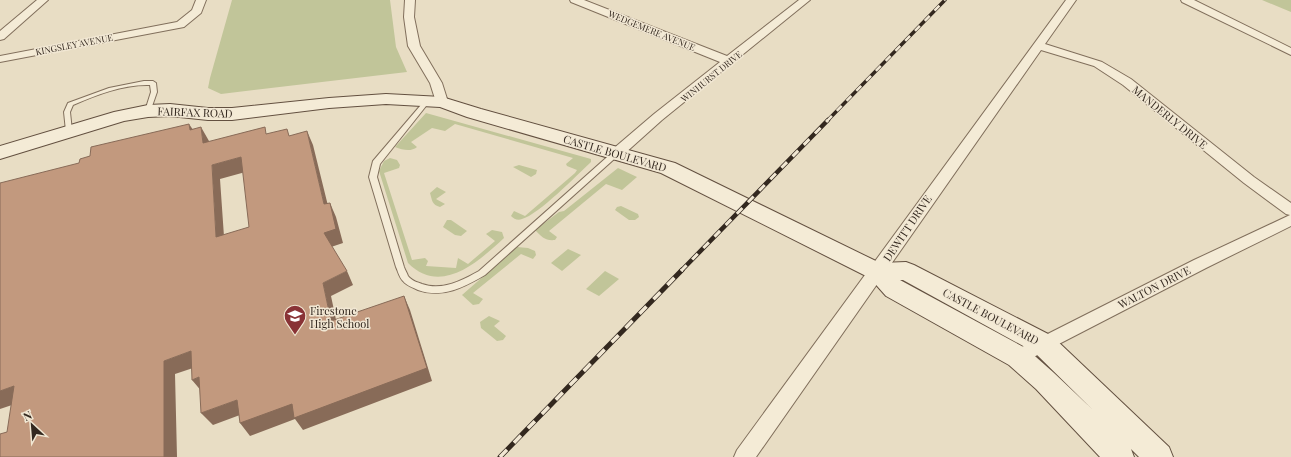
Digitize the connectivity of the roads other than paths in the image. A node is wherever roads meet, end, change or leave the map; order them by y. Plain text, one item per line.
1 (43, 0) edge
2 (201, 0) edge
3 (410, 0) edge
4 (575, 0) edge
5 (602, 0) edge
6 (805, 0) edge
7 (1071, 0) edge
8 (1186, 0) edge
9 (592, 6) junction
10 (0, 37) edge
11 (1038, 45) junction
12 (1291, 52) edge
13 (0, 59) edge
14 (729, 61) junction
15 (435, 101) junction
16 (148, 111) junction
17 (69, 131) junction
18 (0, 152) edge
19 (618, 152) junction
20 (1291, 210) edge
21 (1291, 220) edge
22 (878, 272) junction
23 (1043, 344) junction
24 (1018, 357) junction
25 (744, 457) edge
26 (1120, 457) edge
27 (1159, 457) edge

1 - 10 street
2 - 13 street, KINGSLEY AVENUE
3 - 15 street
4 - 9 street, WEDGEMERE AVENUE
5 - 9 street
6 - 14 street, WINHURST DRIVE
7 - 11 street, DEWITT DRIVE
8 - 12 street
9 - 14 street, WEDGEMERE AVENUE
11 - 20 street, MANDERLY DRIVE
11 - 22 street, DEWITT DRIVE
14 - 19 street, WINHURST DRIVE
15 - 16 street, FAIRFAX ROAD
15 - 19 street, CASTLE BOULEVARD
15 - 19 lane
16 - 17 street, FAIRFAX ROAD
16 - 17 lane
17 - 18 street, FAIRFAX ROAD
19 - 22 street, CASTLE BOULEVARD
21 - 23 street, WALTON DRIVE
22 - 23 street, CASTLE BOULEVARD
22 - 24 street, CASTLE BOULEVARD
22 - 25 street, DEWITT DRIVE
23 - 24 street, WALTON DRIVE
23 - 27 street, CASTLE BOULEVARD
24 - 26 street, CASTLE BOULEVARD

